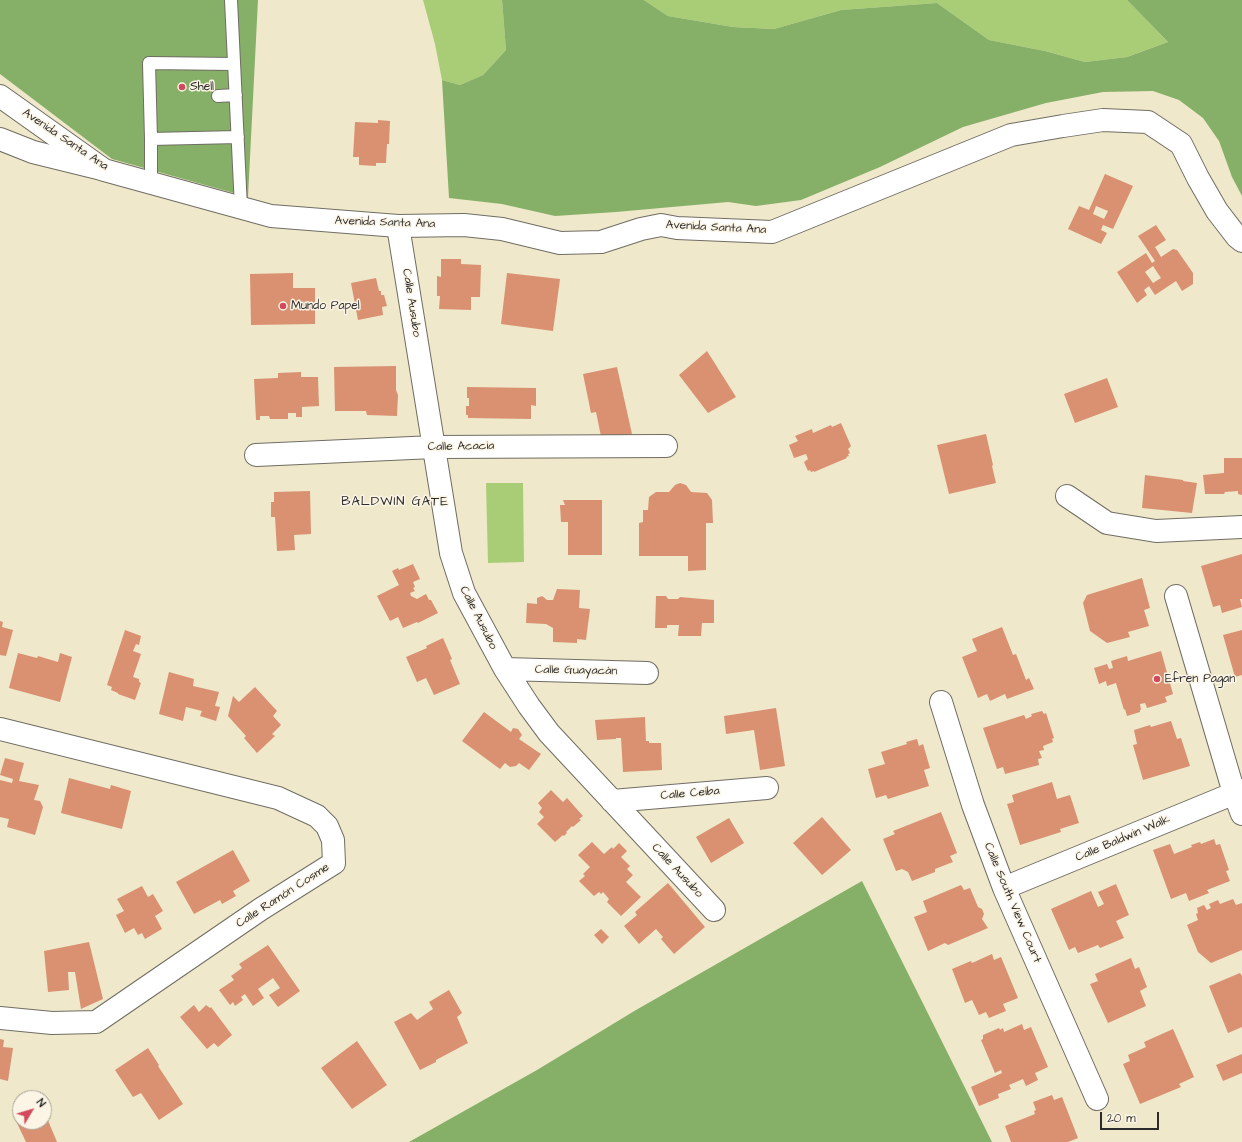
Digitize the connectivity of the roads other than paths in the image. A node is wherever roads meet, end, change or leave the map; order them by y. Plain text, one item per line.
1 (231, 0) edge
2 (234, 64) junction
3 (236, 95) junction
4 (0, 96) edge
5 (218, 96) dead end
6 (238, 137) junction
7 (0, 138) edge
8 (151, 139) junction
9 (104, 170) junction
10 (151, 183) junction
11 (241, 208) junction
12 (398, 226) junction
13 (1242, 241) edge
14 (666, 446) dead end
15 (434, 447) junction
16 (256, 455) dead end
17 (1067, 496) dead end
18 (1242, 526) edge
19 (1176, 596) dead end
20 (505, 670) junction
21 (647, 673) dead end
22 (941, 702) dead end
23 (0, 729) edge
24 (767, 788) dead end
25 (1238, 791) edge
26 (612, 801) junction
27 (1242, 814) edge
28 (1004, 888) junction
29 (714, 910) dead end
30 (0, 1018) edge
31 (1097, 1099) dead end

1 - 2 lane
2 - 3 lane
2 - 8 lane
3 - 5 lane
3 - 6 lane
4 - 9 street, Avenida Santa Ana
6 - 8 lane
6 - 11 lane
7 - 9 street
8 - 10 lane
9 - 10 street, Avenida Santa Ana
10 - 11 street, Avenida Santa Ana
11 - 12 street, Avenida Santa Ana
12 - 13 street, Avenida Santa Ana
12 - 15 street, Calle Ausubo
14 - 15 street, Calle Acacia
15 - 16 street, Calle Acacia
15 - 20 street, Calle Ausubo
17 - 18 street
19 - 25 street
20 - 21 street, Calle Guayacán
20 - 26 street, Calle Ausubo
22 - 28 street, Calle South View Court
23 - 30 street, Calle Ramón Cosme
24 - 26 street, Calle Ceiba
25 - 27 street
25 - 28 street, Calle Baldwin Walk
26 - 29 street, Calle Ausubo
28 - 31 street, Calle South View Court

